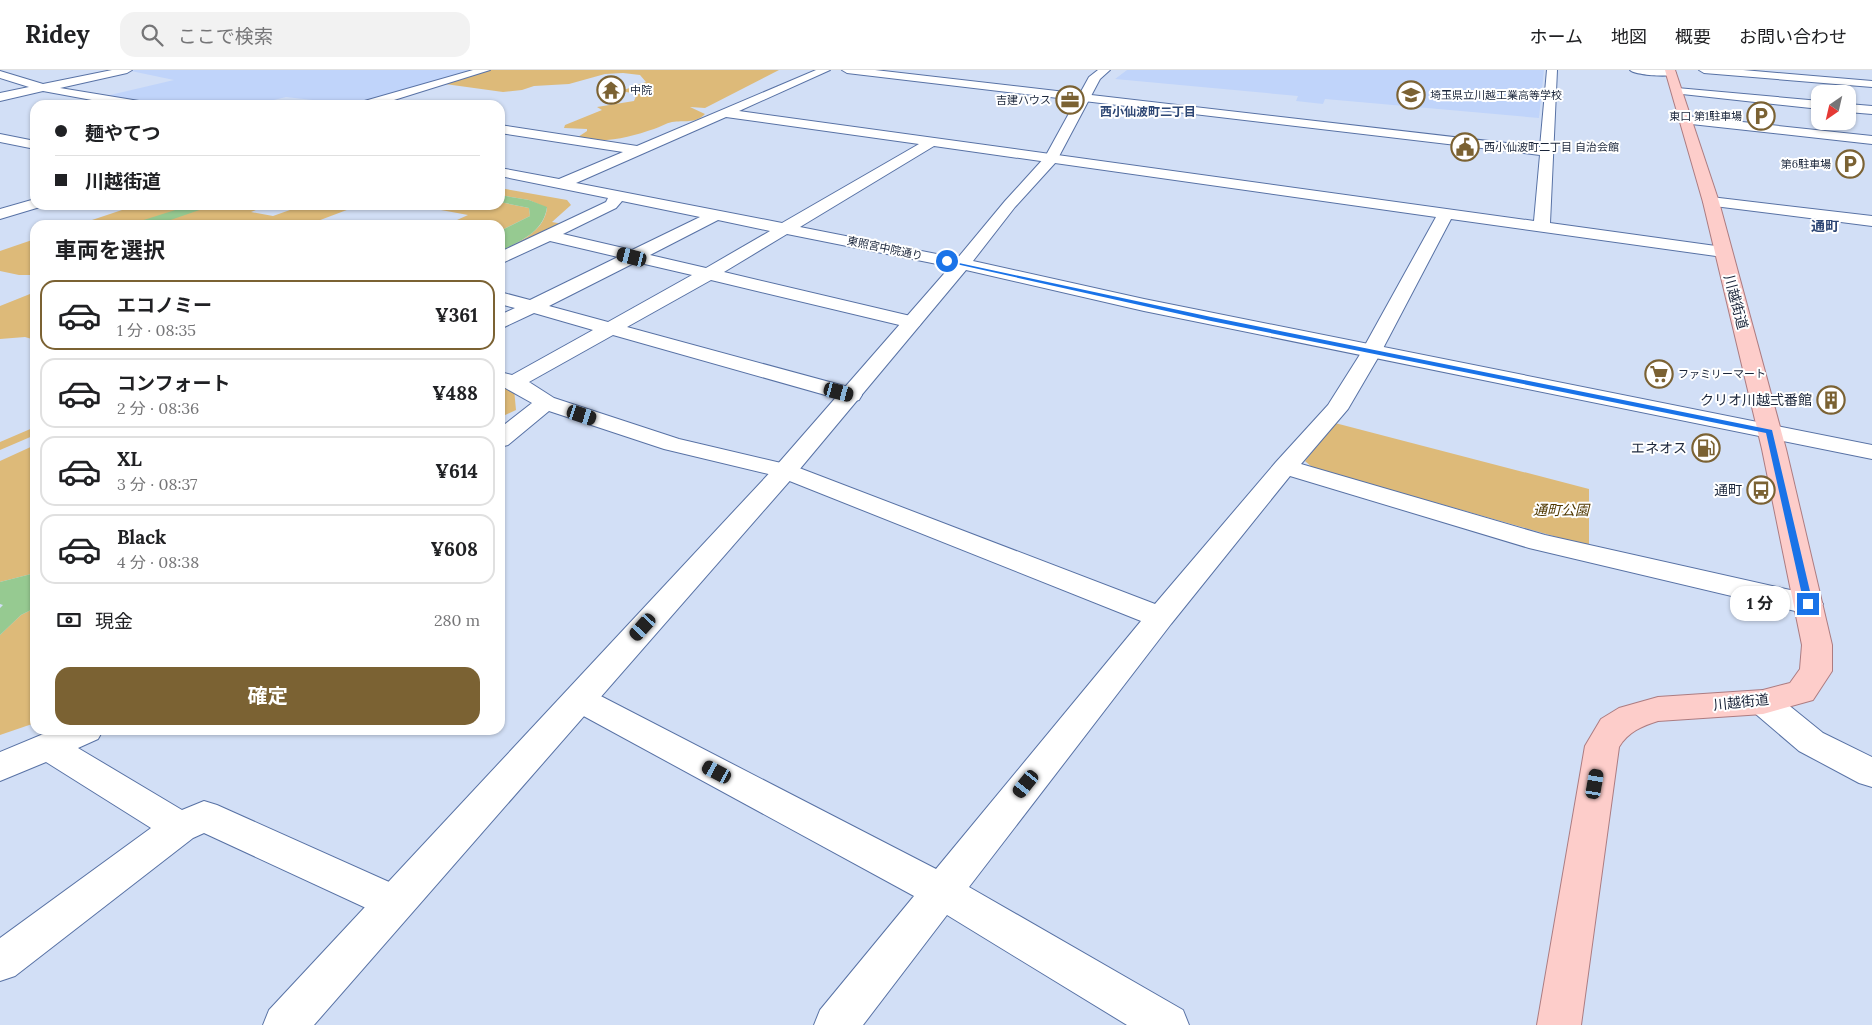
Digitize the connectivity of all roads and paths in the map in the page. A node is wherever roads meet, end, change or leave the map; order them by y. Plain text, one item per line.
1 (126, 70) edge
2 (485, 70) edge
3 (825, 70) edge
4 (847, 70) edge
5 (1105, 70) edge
6 (1552, 70) edge
7 (1634, 70) edge
8 (1704, 70) edge
9 (1827, 70) edge
10 (0, 74) edge
11 (1673, 78) edge
12 (1834, 81) junction
13 (1872, 84) edge
14 (43, 88) junction
15 (0, 97) edge
16 (1085, 98) junction
17 (111, 100) edge
18 (382, 100) edge
19 (1811, 103) edge
20 (1856, 109) edge
21 (1872, 110) edge
22 (724, 113) junction
23 (1686, 120) junction
24 (505, 130) edge
25 (0, 138) edge
26 (1872, 140) edge
27 (932, 142) junction
28 (30, 144) edge
29 (638, 150) junction
30 (1546, 152) junction
31 (1051, 159) junction
32 (505, 173) edge
33 (560, 184) junction
34 (619, 195) junction
35 (1711, 202) junction
36 (30, 205) edge
37 (0, 214) edge
38 (718, 214) junction
39 (1446, 214) junction
40 (1872, 220) edge
41 (1542, 227) junction
42 (788, 228) junction
43 (549, 236) junction
44 (1723, 252) junction
45 (505, 257) edge
46 (632, 257) junction
47 (962, 264) junction
48 (708, 274) junction
49 (505, 299) edge
50 (533, 307) junction
51 (505, 321) edge
52 (912, 322) junction
53 (608, 328) junction
54 (1371, 352) junction
55 (507, 380) edge
56 (851, 395) junction
57 (546, 403) junction
58 (1770, 431) junction
59 (505, 436) edge
60 (1872, 452) edge
61 (1285, 467) junction
62 (785, 471) junction
63 (1808, 604) junction
64 (1160, 617) junction
65 (579, 699) junction
66 (1763, 702) junction
67 (75, 735) edge
68 (49, 747) junction
69 (0, 767) edge
70 (1872, 773) edge
71 (180, 828) junction
72 (941, 891) junction
73 (393, 902) junction
74 (0, 962) edge
75 (285, 1025) edge
76 (836, 1025) edge
77 (1167, 1025) edge
78 (1560, 1025) edge

1 - 14 street
2 - 18 street
3 - 22 street
4 - 16 street
5 - 16 street
6 - 30 street
7 - 11 street
8 - 12 street
9 - 12 street
10 - 14 street
11 - 19 street
11 - 23 main road, 川越街道
12 - 13 street
14 - 15 street
14 - 17 street
16 - 30 street
16 - 31 street
20 - 21 street
22 - 27 street
22 - 29 street
23 - 26 street
23 - 35 main road, 川越街道
24 - 29 street
25 - 28 street
27 - 31 street
27 - 42 street
29 - 33 street
30 - 41 street
31 - 39 street
31 - 47 street
32 - 33 street, 東照宮中院通り
33 - 34 street, 東照宮中院通り
34 - 38 street, 東照宮中院通り
34 - 43 street
35 - 40 street
35 - 44 main road, 川越街道
36 - 37 street
38 - 42 street, 東照宮中院通り
38 - 46 street
39 - 41 street
39 - 54 street
41 - 44 street
42 - 47 street, 東照宮中院通り
42 - 48 street
43 - 45 street
43 - 46 street
44 - 58 main road, 川越街道
46 - 48 street
46 - 50 street
47 - 52 street
47 - 54 street, 東照宮中院通り
48 - 52 street
48 - 53 street
49 - 50 street
50 - 51 street
50 - 53 street
52 - 56 street
53 - 55 street
53 - 56 street
54 - 58 street, 東照宮中院通り
54 - 61 street
55 - 57 street
56 - 62 street
57 - 59 street
57 - 62 street
58 - 60 street, 東照宮中院通り
58 - 63 main road, 川越街道
61 - 63 street
61 - 64 street
62 - 64 street
62 - 65 street
63 - 66 main road, 川越街道
64 - 72 street
65 - 72 street
65 - 73 street
66 - 70 street
66 - 78 main road, 川越街道
67 - 68 street
68 - 69 street
68 - 71 street
71 - 73 street
71 - 74 street
72 - 76 street
72 - 77 street
73 - 75 street

